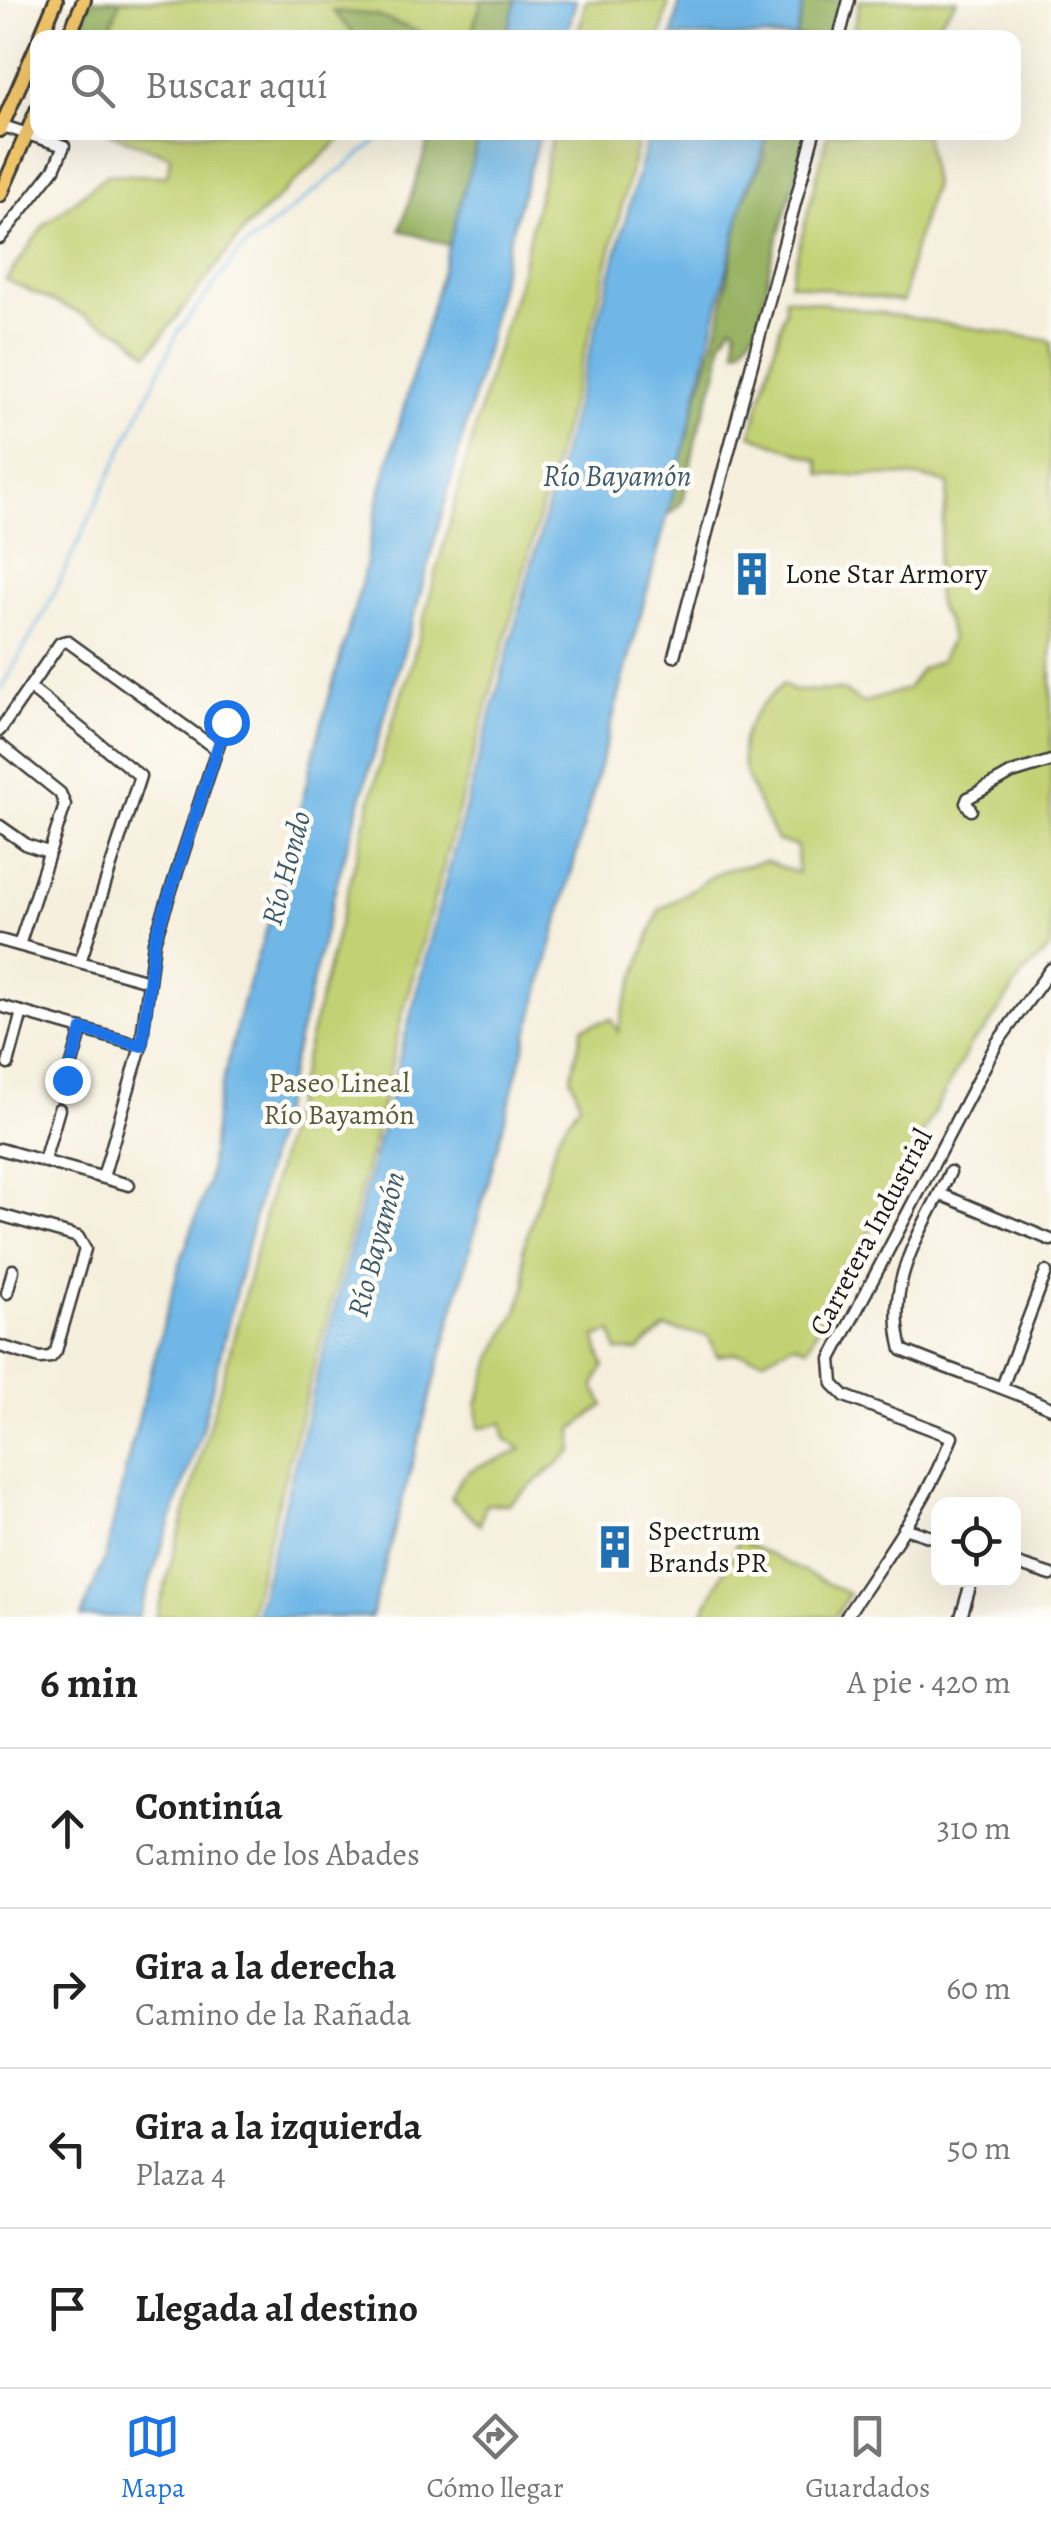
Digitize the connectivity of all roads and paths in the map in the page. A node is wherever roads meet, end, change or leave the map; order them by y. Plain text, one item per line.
1 (56, 0) edge
2 (84, 0) edge
3 (849, 0) edge
4 (43, 30) edge
5 (71, 30) edge
6 (841, 30) edge
7 (30, 62) edge
8 (24, 76) junction
9 (0, 102) edge
10 (30, 126) edge
11 (1, 127) edge
12 (27, 133) junction
13 (30, 134) edge
14 (47, 140) edge
15 (812, 140) edge
16 (0, 195) edge
17 (0, 238) edge
18 (674, 656) dead end
19 (30, 688) junction
20 (226, 722) dead end
21 (0, 730) edge
22 (0, 745) edge
23 (216, 750) junction
24 (1051, 760) edge
25 (971, 810) dead end
26 (0, 826) edge
27 (48, 852) junction
28 (0, 940) edge
29 (18, 945) junction
30 (80, 962) junction
31 (1051, 969) edge
32 (148, 982) junction
33 (0, 1006) edge
34 (22, 1012) junction
35 (82, 1029) junction
36 (142, 1046) junction
37 (8, 1064) dead end
38 (67, 1080) dead end
39 (59, 1109) dead end
40 (0, 1149) edge
41 (44, 1161) junction
42 (950, 1172) dead end
43 (103, 1178) junction
44 (129, 1185) dead end
45 (940, 1194) junction
46 (0, 1215) edge
47 (1051, 1240) edge
48 (1046, 1272) dead end
49 (0, 1346) edge
50 (1002, 1386) junction
51 (1051, 1408) edge
52 (904, 1528) junction
53 (931, 1537) edge
54 (1021, 1565) edge
55 (1051, 1574) edge
56 (970, 1587) edge
57 (846, 1617) edge
58 (960, 1617) edge

1 - 4 main road
2 - 5 main road
3 - 6 street
7 - 8 main road
8 - 9 main road
8 - 11 main road
10 - 12 main road
11 - 12 street
12 - 13 street
12 - 16 main road
14 - 17 street
15 - 18 street
19 - 21 street
19 - 23 street
19 - 30 street
20 - 23 street
22 - 27 street
23 - 32 street
24 - 25 street
26 - 27 street
27 - 29 street
28 - 29 street
29 - 30 street
30 - 32 street
31 - 52 street, Carretera Industrial
32 - 36 street
33 - 34 street
34 - 35 street
34 - 37 street
35 - 36 street
35 - 38 street
36 - 43 street
39 - 41 street
40 - 41 street
41 - 43 street
42 - 45 street
43 - 44 street
45 - 47 street
45 - 50 street
46 - 49 street
48 - 50 street
50 - 51 street
52 - 53 street
52 - 57 street, Carretera Industrial
54 - 55 street
56 - 58 street

